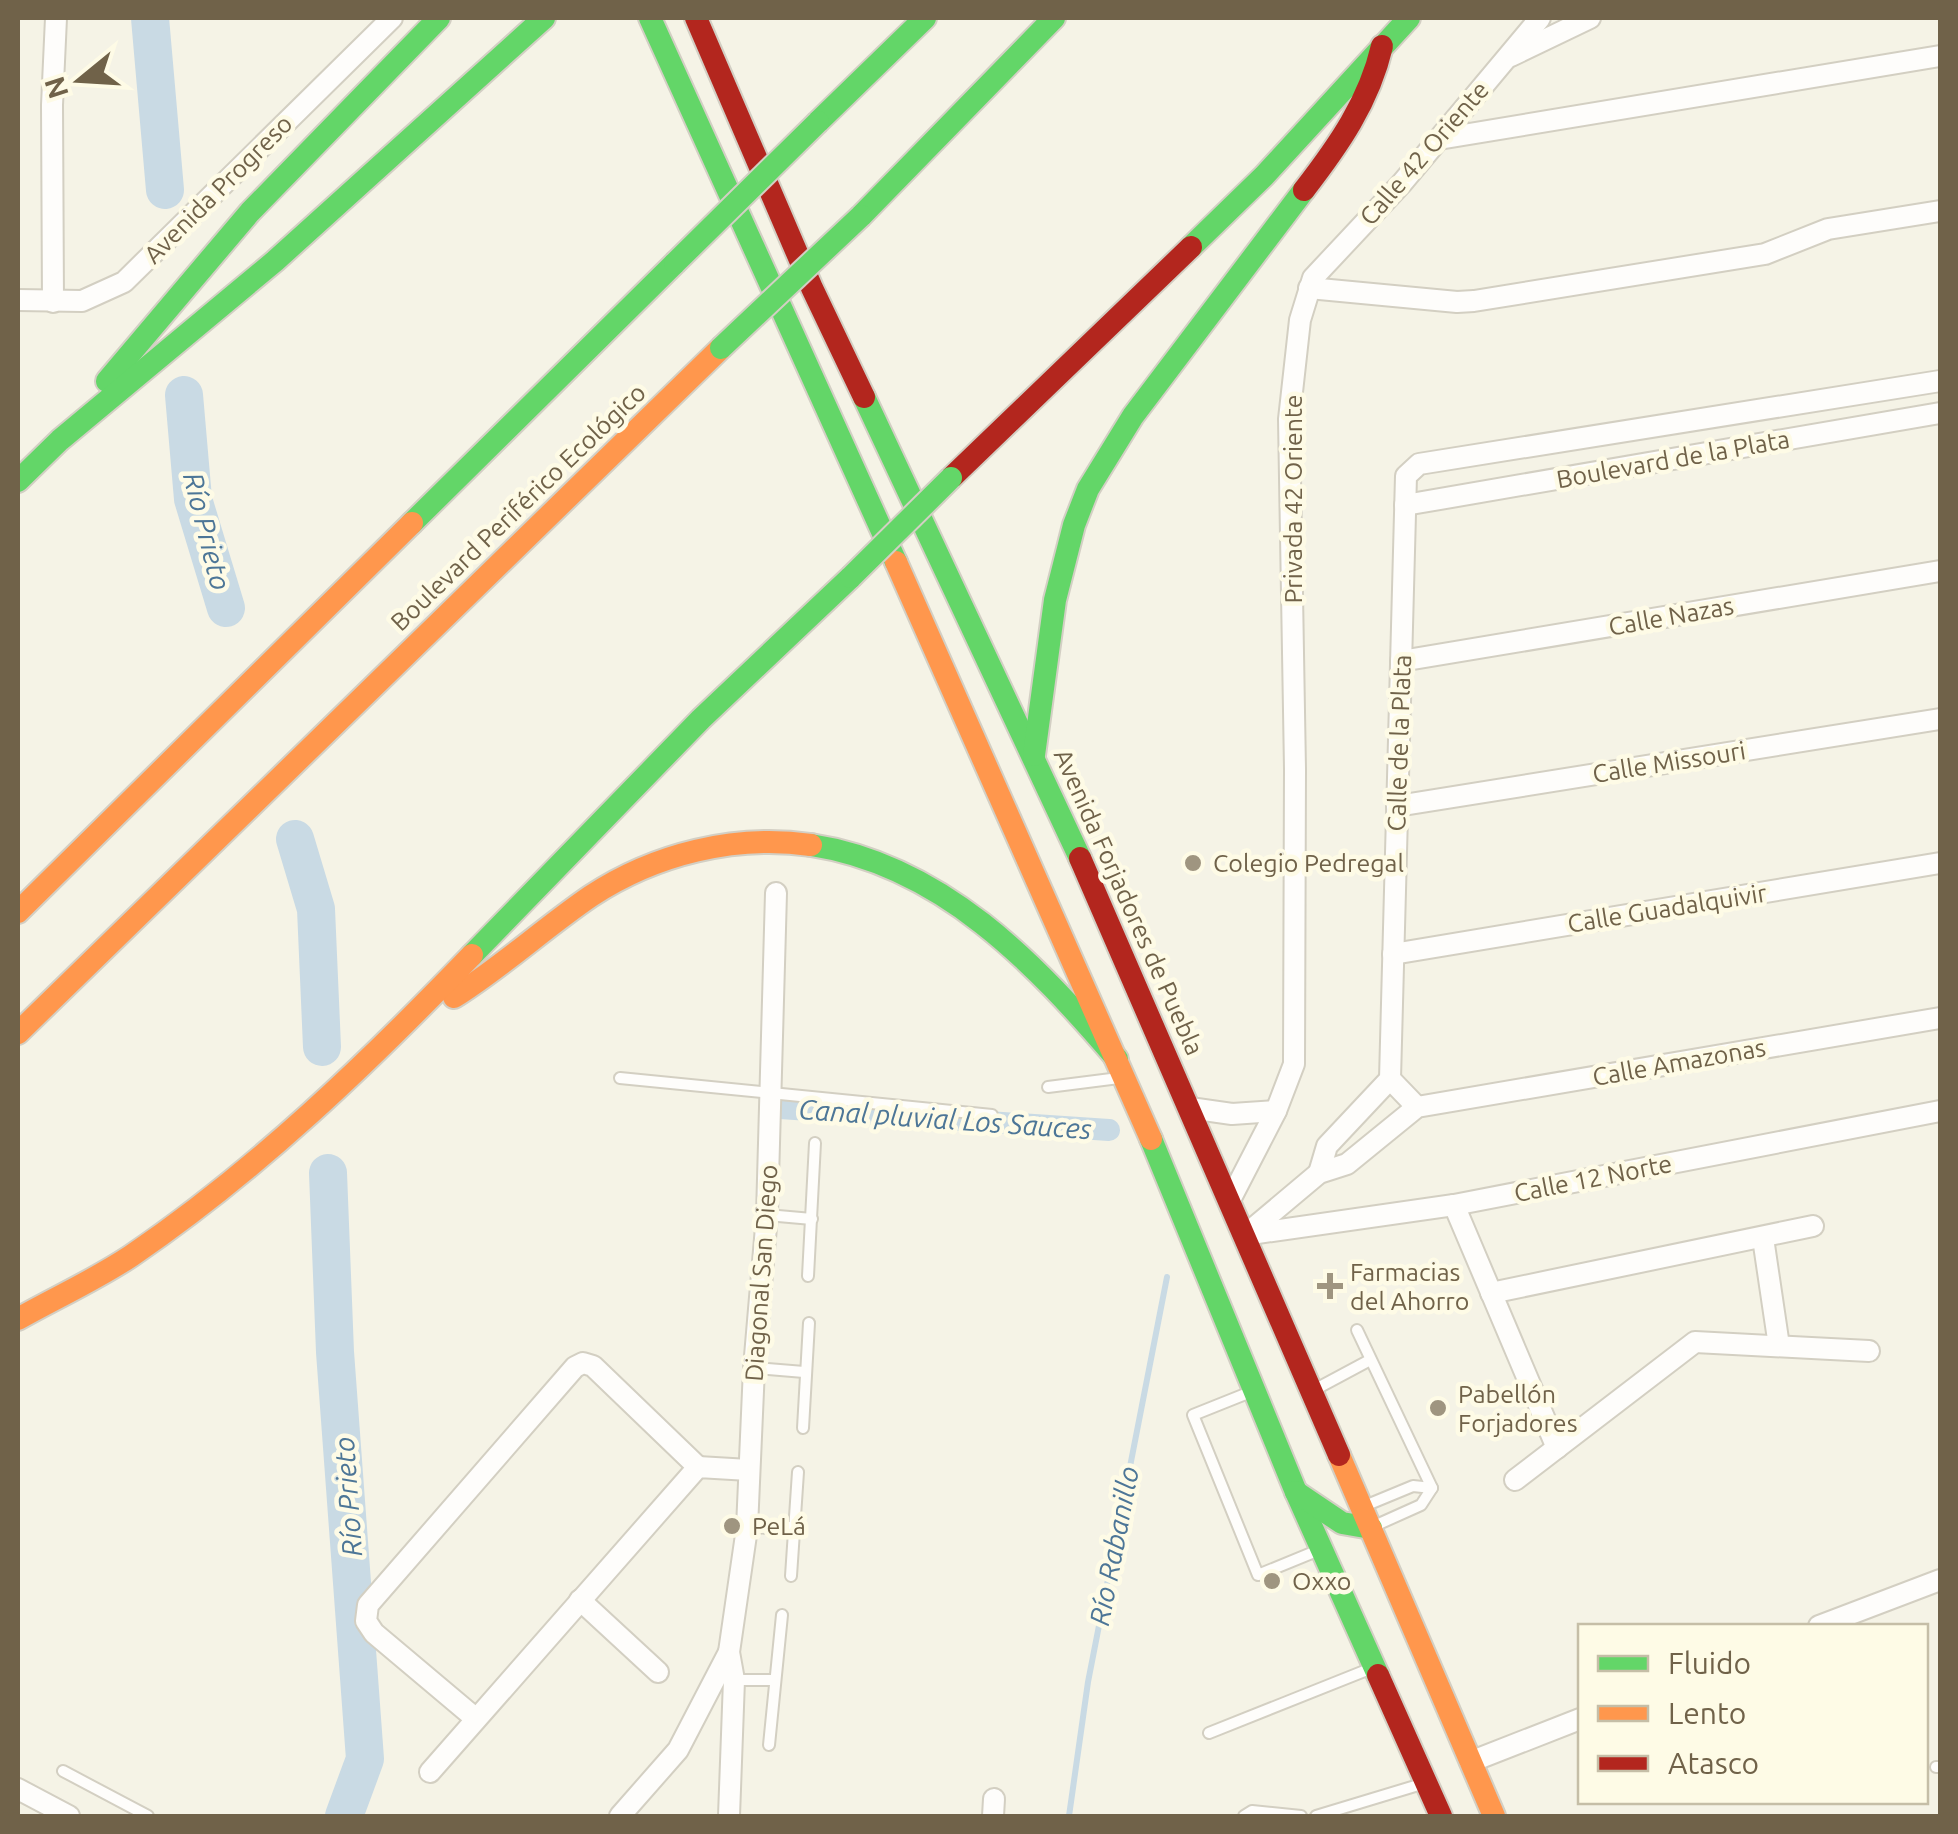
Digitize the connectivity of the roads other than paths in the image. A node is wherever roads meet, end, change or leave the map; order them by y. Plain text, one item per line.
1 (56, 18) edge
2 (392, 18) edge
3 (439, 18) edge
4 (544, 18) edge
5 (650, 18) edge
6 (696, 18) edge
7 (925, 18) edge
8 (1054, 18) edge
9 (1409, 18) edge
10 (1540, 18) edge
11 (1590, 18) edge
12 (1382, 46) junction
13 (1940, 56) edge
14 (1505, 59) junction
15 (1439, 139) junction
16 (1940, 211) edge
17 (1308, 288) junction
18 (18, 300) edge
19 (53, 302) junction
20 (1940, 382) edge
21 (1940, 413) edge
22 (60, 440) junction
23 (1411, 470) joint
24 (18, 481) edge
25 (1405, 504) junction
26 (1940, 571) edge
27 (1401, 661) junction
28 (1940, 718) edge
29 (1034, 754) junction
30 (1397, 806) junction
31 (1940, 863) edge
32 (776, 893) dead end
33 (18, 912) edge
34 (1393, 954) junction
35 (1940, 1018) edge
36 (409, 1020) junction
37 (18, 1034) edge
38 (1121, 1067) junction
39 (620, 1078) dead end
40 (1390, 1079) junction
41 (1048, 1087) dead end
42 (771, 1092) junction
43 (1417, 1107) junction
44 (1190, 1108) junction
45 (1276, 1110) junction
46 (1940, 1111) edge
47 (992, 1115) dead end
48 (815, 1143) dead end
49 (1319, 1173) junction
50 (1229, 1202) junction
51 (1454, 1205) junction
52 (767, 1215) junction
53 (812, 1218) junction
54 (1813, 1226) dead end
55 (1244, 1236) junction
56 (1764, 1238) junction
57 (808, 1276) dead end
58 (1492, 1293) junction
59 (18, 1319) edge
60 (809, 1324) dead end
61 (1357, 1330) dead end
62 (1779, 1346) junction
63 (1869, 1351) dead end
64 (1370, 1360) junction
65 (754, 1368) junction
66 (804, 1372) junction
67 (1254, 1390) junction
68 (1310, 1392) junction
69 (803, 1428) dead end
70 (1557, 1448) junction
71 (698, 1467) junction
72 (749, 1470) junction
73 (798, 1472) dead end
74 (1516, 1480) dead end
75 (1432, 1488) junction
76 (1296, 1492) junction
77 (1366, 1517) junction
78 (792, 1526) junction
79 (748, 1528) junction
80 (1321, 1549) junction
81 (790, 1576) dead end
82 (1940, 1580) edge
83 (580, 1600) junction
84 (782, 1615) dead end
85 (1823, 1624) edge
86 (730, 1652) junction
87 (1373, 1667) junction
88 (658, 1672) dead end
89 (734, 1680) junction
90 (775, 1680) junction
91 (475, 1718) junction
92 (1578, 1719) edge
93 (1209, 1733) dead end
94 (768, 1745) dead end
95 (1470, 1762) junction
96 (63, 1771) dead end
97 (430, 1772) dead end
98 (1426, 1783) junction
99 (18, 1789) edge
100 (69, 1816) edge
101 (148, 1816) edge
102 (620, 1816) edge
103 (729, 1816) edge
104 (1244, 1816) edge
105 (1301, 1816) edge
106 (1316, 1816) edge
107 (1441, 1816) edge
108 (1494, 1816) edge

1 - 19 street
2 - 19 street, Avenida Progreso
3 - 22 main road
4 - 22 main road
5 - 38 main road
6 - 29 main road, Avenida Forjadores de Puebla
7 - 33 main road, bridge
8 - 37 main road, Boulevard Periférico Ecológico, bridge
9 - 12 main road
10 - 14 street, Calle 42 Oriente
11 - 14 street
12 - 29 main road
12 - 36 main road, bridge
13 - 15 street
14 - 15 street, Calle 42 Oriente
15 - 17 street, Calle 42 Oriente
16 - 17 street
17 - 45 street, Privada 42 Oriente
18 - 19 street, Avenida Progreso
20 - 23 street, Boulevard de la Plata
21 - 25 street, Boulevard de la Plata
22 - 24 main road
23 - 25 street, Calle de la Plata
25 - 27 street, Calle de la Plata
26 - 27 street, Calle Nazas
27 - 30 street, Calle de la Plata
28 - 30 street, Calle Missouri
29 - 44 main road, Avenida Forjadores de Puebla
30 - 34 street, Calle de la Plata
31 - 34 street, Calle Guadalquivir
32 - 42 street, Diagonal San Diego
34 - 40 street, Calle de la Plata
35 - 43 street, Calle Amazonas
36 - 38 main road
36 - 59 main road
38 - 41 lane
38 - 67 main road
39 - 42 lane
40 - 43 street
40 - 49 street
42 - 47 lane
42 - 52 street, Diagonal San Diego
43 - 49 street
44 - 45 street
44 - 50 main road, Avenida Forjadores de Puebla
45 - 50 street, Privada 42 Oriente
46 - 51 street, Calle 12 Norte
48 - 53 lane
49 - 55 street
50 - 55 main road, Avenida Forjadores de Puebla
51 - 55 street, Calle 12 Norte
51 - 58 street
52 - 53 lane
52 - 65 street, Diagonal San Diego
53 - 57 lane
54 - 56 street
55 - 68 main road, Avenida Forjadores de Puebla
56 - 58 street
56 - 62 street
58 - 70 street
60 - 66 lane
61 - 64 lane
62 - 63 street
62 - 70 street
64 - 68 lane
64 - 75 lane
65 - 66 lane
65 - 72 street, Diagonal San Diego
66 - 69 lane
67 - 76 main road
67 - 80 lane
68 - 77 main road, Avenida Forjadores de Puebla
70 - 74 street
71 - 72 street
71 - 83 street
71 - 91 street
72 - 79 street, Diagonal San Diego
73 - 78 lane
75 - 77 lane
75 - 77 lane
76 - 77 main road
76 - 80 main road
77 - 95 main road, Avenida Forjadores de Puebla
78 - 79 lane
78 - 81 lane
79 - 86 street, Diagonal San Diego
80 - 87 main road
82 - 85 street
83 - 88 street
83 - 91 street
84 - 90 lane
86 - 89 street, Diagonal San Diego
86 - 102 street, Diagonal San Diego
87 - 93 lane
87 - 98 main road
89 - 90 lane
89 - 103 street, Diagonal San Diego
90 - 94 lane
91 - 97 street
92 - 95 street
95 - 108 main road, Avenida Forjadores de Puebla
96 - 101 lane
98 - 106 lane
98 - 107 main road
99 - 100 street
104 - 105 lane

